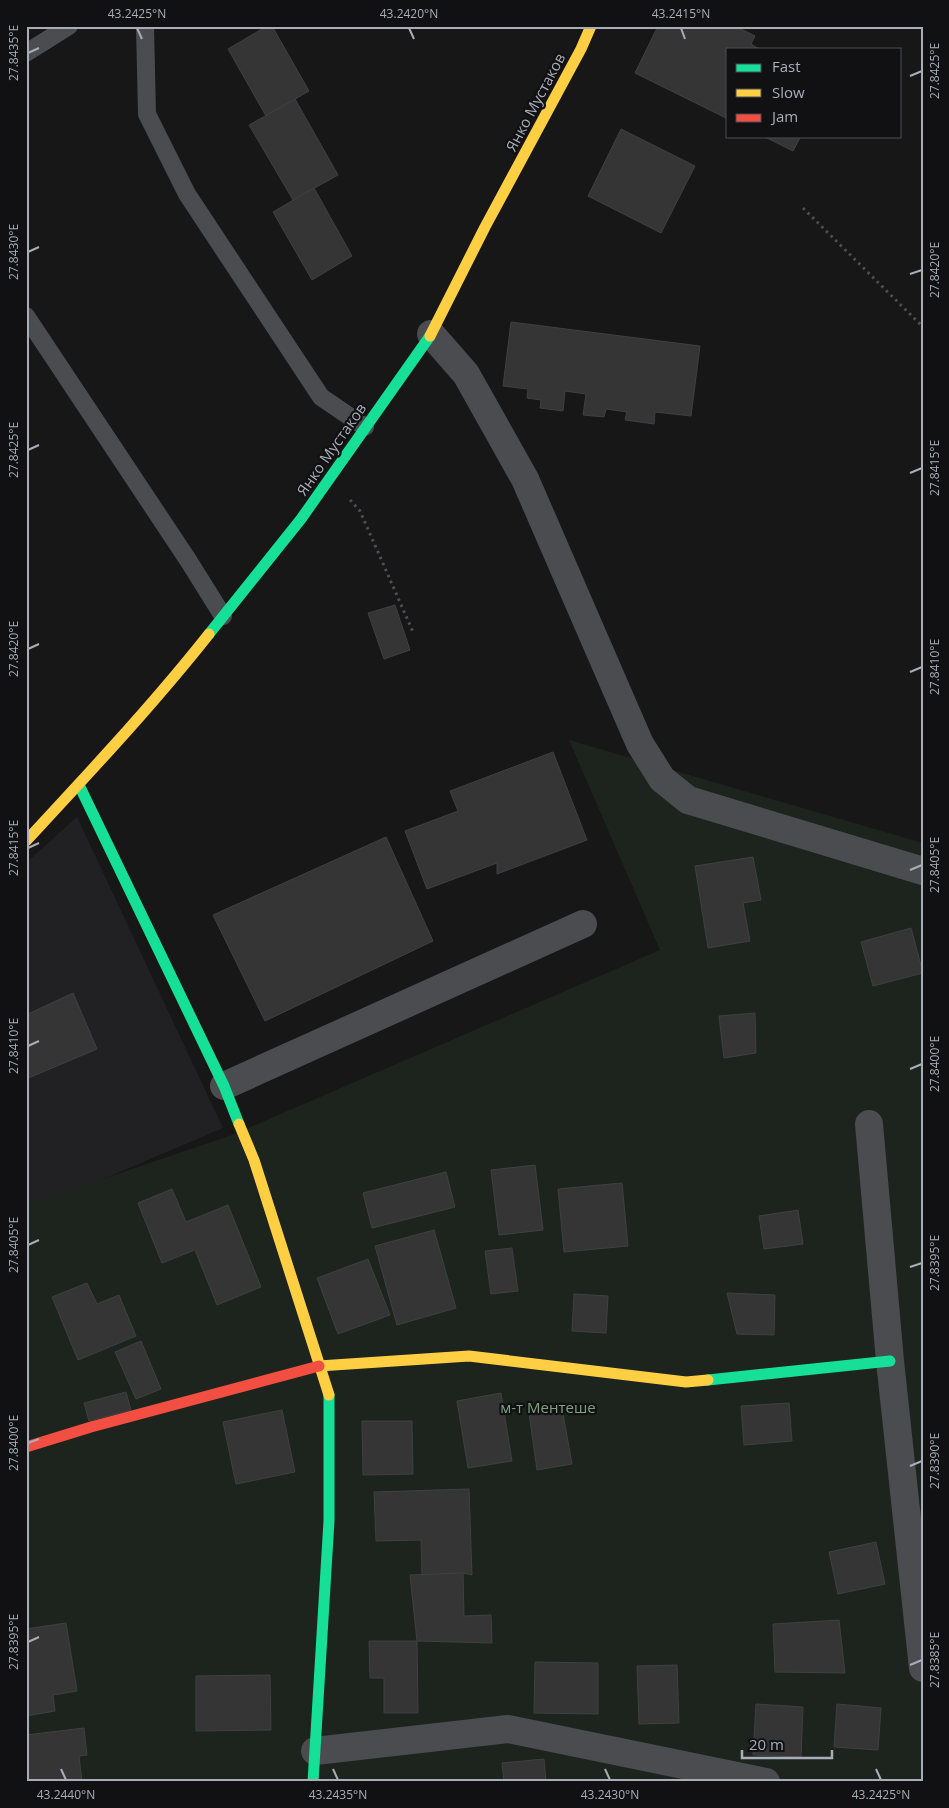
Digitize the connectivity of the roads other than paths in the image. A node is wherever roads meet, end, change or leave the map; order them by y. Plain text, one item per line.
1 (69, 26) edge
2 (146, 26) edge
3 (591, 26) edge
4 (26, 53) edge
5 (26, 316) edge
6 (431, 334) junction
7 (365, 427) junction
8 (223, 616) junction
9 (79, 785) junction
10 (26, 841) edge
11 (923, 871) edge
12 (583, 924) dead end
13 (224, 1086) junction
14 (870, 1124) dead end
15 (890, 1361) junction
16 (320, 1366) junction
17 (26, 1447) edge
18 (923, 1668) edge
19 (315, 1751) junction
20 (313, 1782) edge
21 (766, 1782) edge

1 - 4 lane
2 - 7 lane
3 - 6 street, Янко Мустаков
5 - 8 lane
6 - 7 street, Янко Мустаков
6 - 11 street
7 - 8 street, Янко Мустаков
8 - 9 street, Янко Мустаков
9 - 10 street, Янко Мустаков
9 - 13 street
12 - 13 street
13 - 16 street
14 - 15 street
15 - 16 street
15 - 18 street
16 - 17 street
16 - 19 street
19 - 20 street
19 - 21 street

